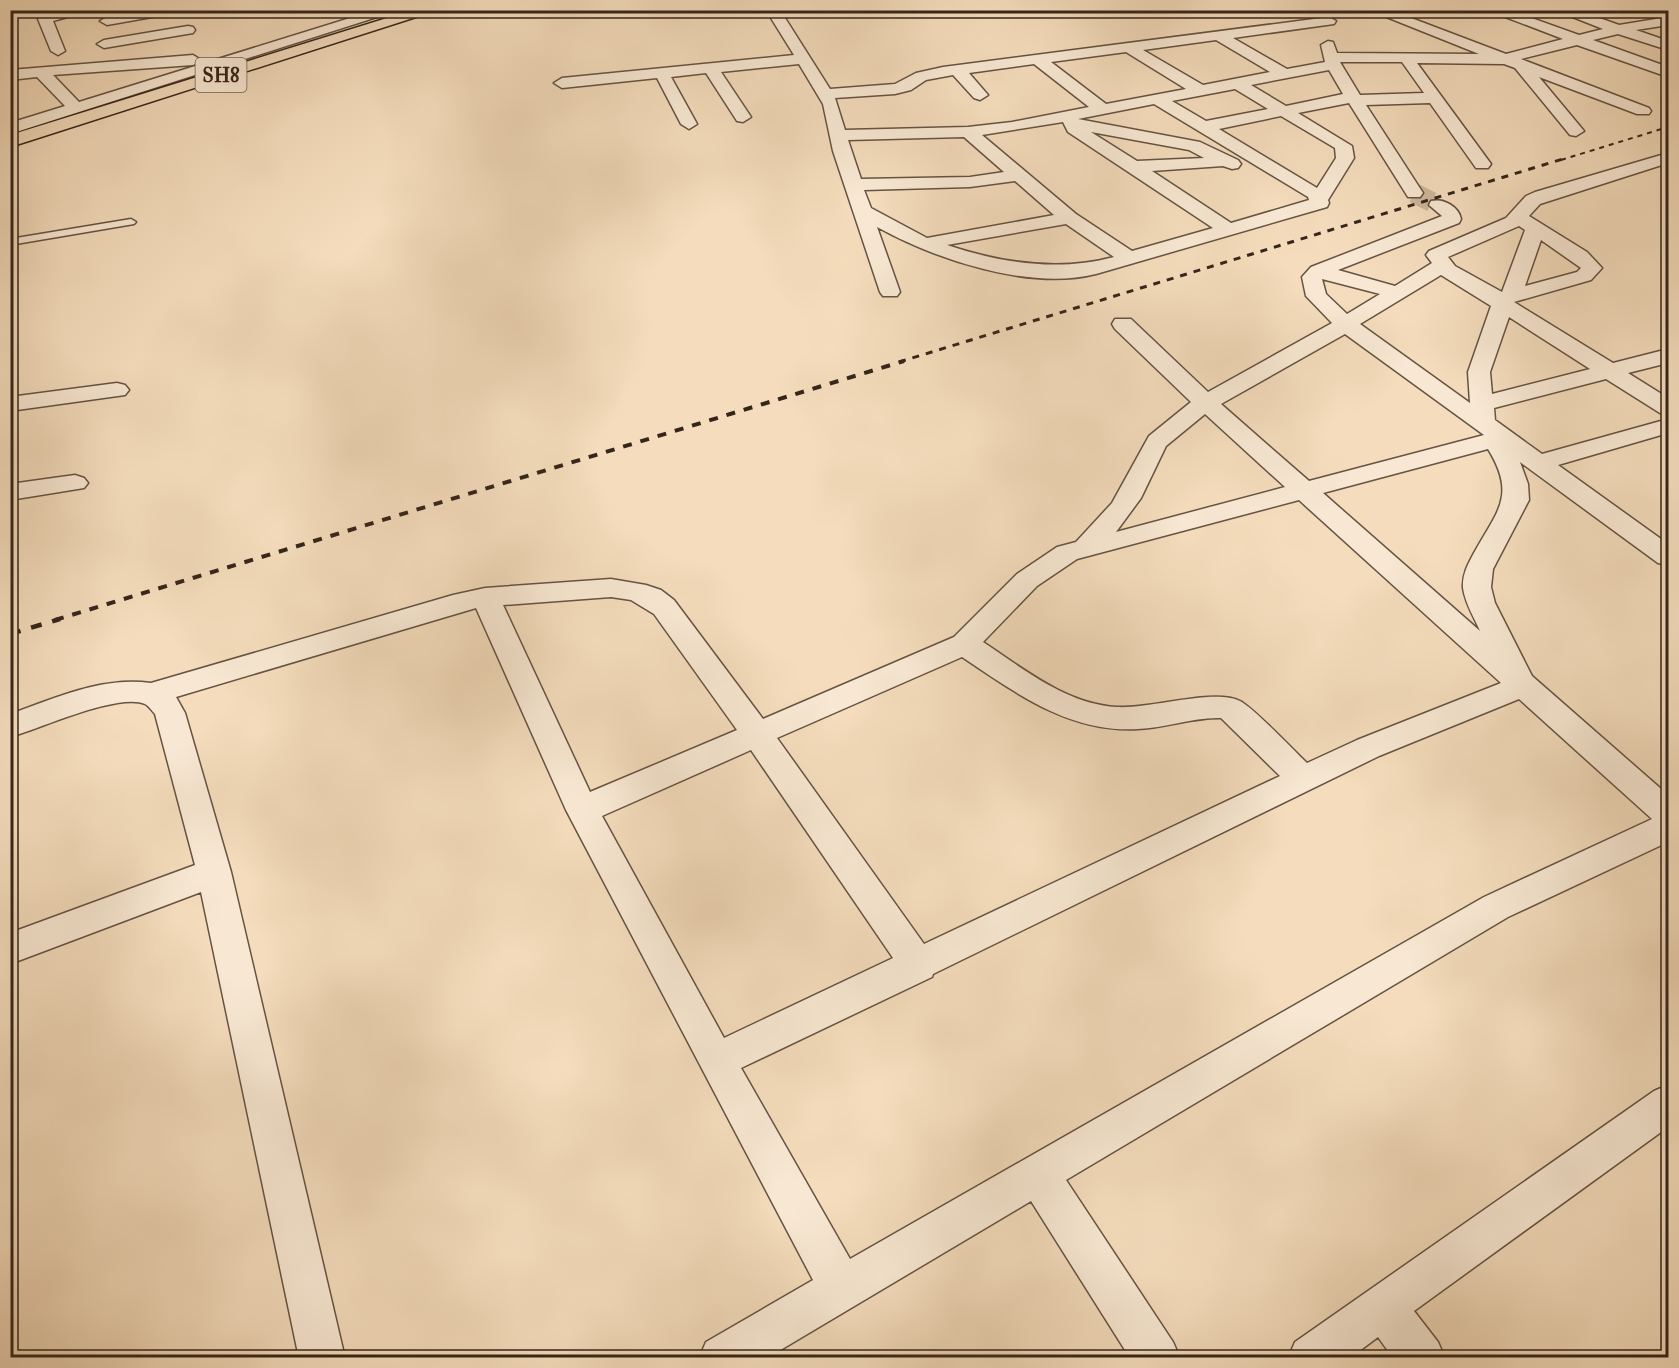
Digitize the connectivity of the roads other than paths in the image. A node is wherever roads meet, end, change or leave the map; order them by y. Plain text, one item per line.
1 (86, 10) edge
2 (392, 10) edge
3 (431, 10) edge
4 (773, 10) edge
5 (1376, 10) edge
6 (1494, 10) edge
7 (1562, 10) edge
8 (172, 13) edge
9 (404, 14) edge
10 (1332, 16) edge
11 (1668, 21) edge
12 (1619, 29) junction
13 (188, 30) junction
14 (48, 31) junction
15 (96, 31) junction
16 (1219, 36) junction
17 (1580, 39) junction
18 (1668, 46) edge
19 (1129, 48) junction
20 (58, 51) dead end
21 (207, 52) junction
22 (241, 57) junction
23 (86, 58) dead end
24 (1407, 58) junction
25 (804, 59) junction
26 (1038, 60) junction
27 (1332, 61) junction
28 (1513, 62) junction
29 (19, 69) edge
30 (711, 69) junction
31 (957, 70) junction
32 (45, 71) junction
33 (1668, 72) edge
34 (662, 74) junction
35 (1284, 74) junction
36 (562, 83) dead end
37 (1236, 83) junction
38 (1199, 90) junction
39 (826, 94) junction
40 (980, 95) dead end
41 (1354, 98) junction
42 (1433, 98) junction
43 (1157, 99) junction
44 (76, 108) junction
45 (1103, 110) junction
46 (1286, 111) junction
47 (1643, 111) dead end
48 (743, 117) dead end
49 (1062, 120) junction
50 (689, 124) dead end
51 (1203, 127) junction
52 (10, 129) edge
53 (1576, 131) dead end
54 (968, 132) junction
55 (839, 135) junction
56 (10, 141) edge
57 (1668, 158) edge
58 (1223, 161) junction
59 (1482, 164) dead end
60 (1133, 167) junction
61 (1271, 168) junction
62 (1018, 175) junction
63 (855, 185) junction
64 (1414, 193) tunnel mouth
65 (1319, 199) junction
66 (1438, 206) dead end
67 (864, 212) junction
68 (1518, 217) junction
69 (1069, 218) junction
70 (131, 222) dead end
71 (1228, 229) junction
72 (1535, 230) junction
73 (10, 242) edge
74 (923, 243) junction
75 (875, 246) junction
76 (1129, 258) junction
77 (1443, 265) junction
78 (1318, 271) junction
79 (891, 292) dead end
80 (1398, 292) junction
81 (1504, 299) junction
82 (1124, 324) dead end
83 (1347, 325) junction
84 (1668, 356) edge
85 (1610, 370) junction
86 (117, 390) dead end
87 (10, 404) edge
88 (1207, 404) junction
89 (1668, 408) edge
90 (1490, 426) junction
91 (1668, 426) edge
92 (1539, 463) junction
93 (75, 483) dead end
94 (1304, 490) junction
95 (10, 492) edge
96 (1087, 546) junction
97 (1668, 557) edge
98 (485, 597) junction
99 (964, 644) junction
100 (1522, 686) junction
101 (151, 694) junction
102 (10, 726) edge
103 (758, 734) junction
104 (1303, 779) junction
105 (582, 810) junction
106 (1668, 814) edge
107 (1668, 827) edge
108 (214, 872) junction
109 (10, 950) edge
110 (919, 966) junction
111 (716, 1062) junction
112 (1668, 1104) edge
113 (1037, 1173) junction
114 (841, 1287) junction
115 (1383, 1306) junction
116 (322, 1358) edge
117 (722, 1358) edge
118 (1157, 1358) edge
119 (1311, 1358) edge
120 (1422, 1358) edge

1 - 14 street
2 - 22 street
3 - 9 main road, SH8
4 - 25 street
5 - 28 street
6 - 17 street
7 - 12 street
8 - 13 street
8 - 15 street
9 - 56 main road, SH8
10 - 16 street
10 - 27 street
11 - 12 street
12 - 17 street
12 - 18 street
13 - 15 street
13 - 21 street
14 - 15 street
14 - 20 street
15 - 23 street
16 - 19 street
16 - 35 street
17 - 28 street
17 - 33 street
19 - 26 street
19 - 38 street
21 - 22 street
21 - 32 street
22 - 44 street
24 - 27 street
24 - 28 street
24 - 42 street
25 - 30 street
25 - 39 street
26 - 31 street
26 - 45 street
27 - 35 street
27 - 41 street
28 - 47 street
28 - 53 street
29 - 32 street
30 - 34 street
30 - 48 street
31 - 39 street
31 - 40 street
32 - 44 street
34 - 36 street
34 - 50 street
35 - 37 street
37 - 38 street
37 - 46 street
38 - 43 street
39 - 55 street
41 - 42 street
41 - 46 street
41 - 64 street
42 - 59 street
43 - 45 street
43 - 51 street
44 - 52 street
45 - 49 street
46 - 51 street
46 - 65 street
49 - 54 street
49 - 58 street
49 - 60 street
51 - 61 street
54 - 55 street
54 - 62 street
55 - 63 street
57 - 68 street
58 - 60 street
58 - 61 street
60 - 71 street
61 - 65 street
62 - 63 street
62 - 69 street
63 - 67 street
65 - 71 street
66 - 78 street
67 - 74 street
67 - 75 street
68 - 72 street
68 - 77 street
69 - 74 street
69 - 76 street
70 - 73 lane
71 - 76 street
72 - 81 street
72 - 81 street
74 - 75 street
74 - 76 street
75 - 79 street
77 - 80 street
77 - 81 street
78 - 80 street
78 - 83 street
80 - 83 street
81 - 85 street
81 - 90 street
82 - 88 street
83 - 88 street
83 - 90 street
84 - 85 street
85 - 89 street
85 - 90 street
86 - 87 street
88 - 94 street
88 - 96 street
90 - 92 street
90 - 94 street
90 - 100 street
91 - 92 street
92 - 97 street
93 - 95 street
94 - 96 street
94 - 100 street
96 - 99 street
98 - 101 street
98 - 103 street
98 - 105 street
99 - 103 street
99 - 104 street
100 - 104 street
100 - 106 street
101 - 102 street
101 - 108 street
103 - 105 street
103 - 110 street
104 - 110 street
105 - 111 street
107 - 113 street
108 - 109 street
108 - 116 street
110 - 111 street
111 - 114 street
112 - 115 street
113 - 114 street
113 - 118 street
114 - 117 street
115 - 119 street
115 - 120 street

